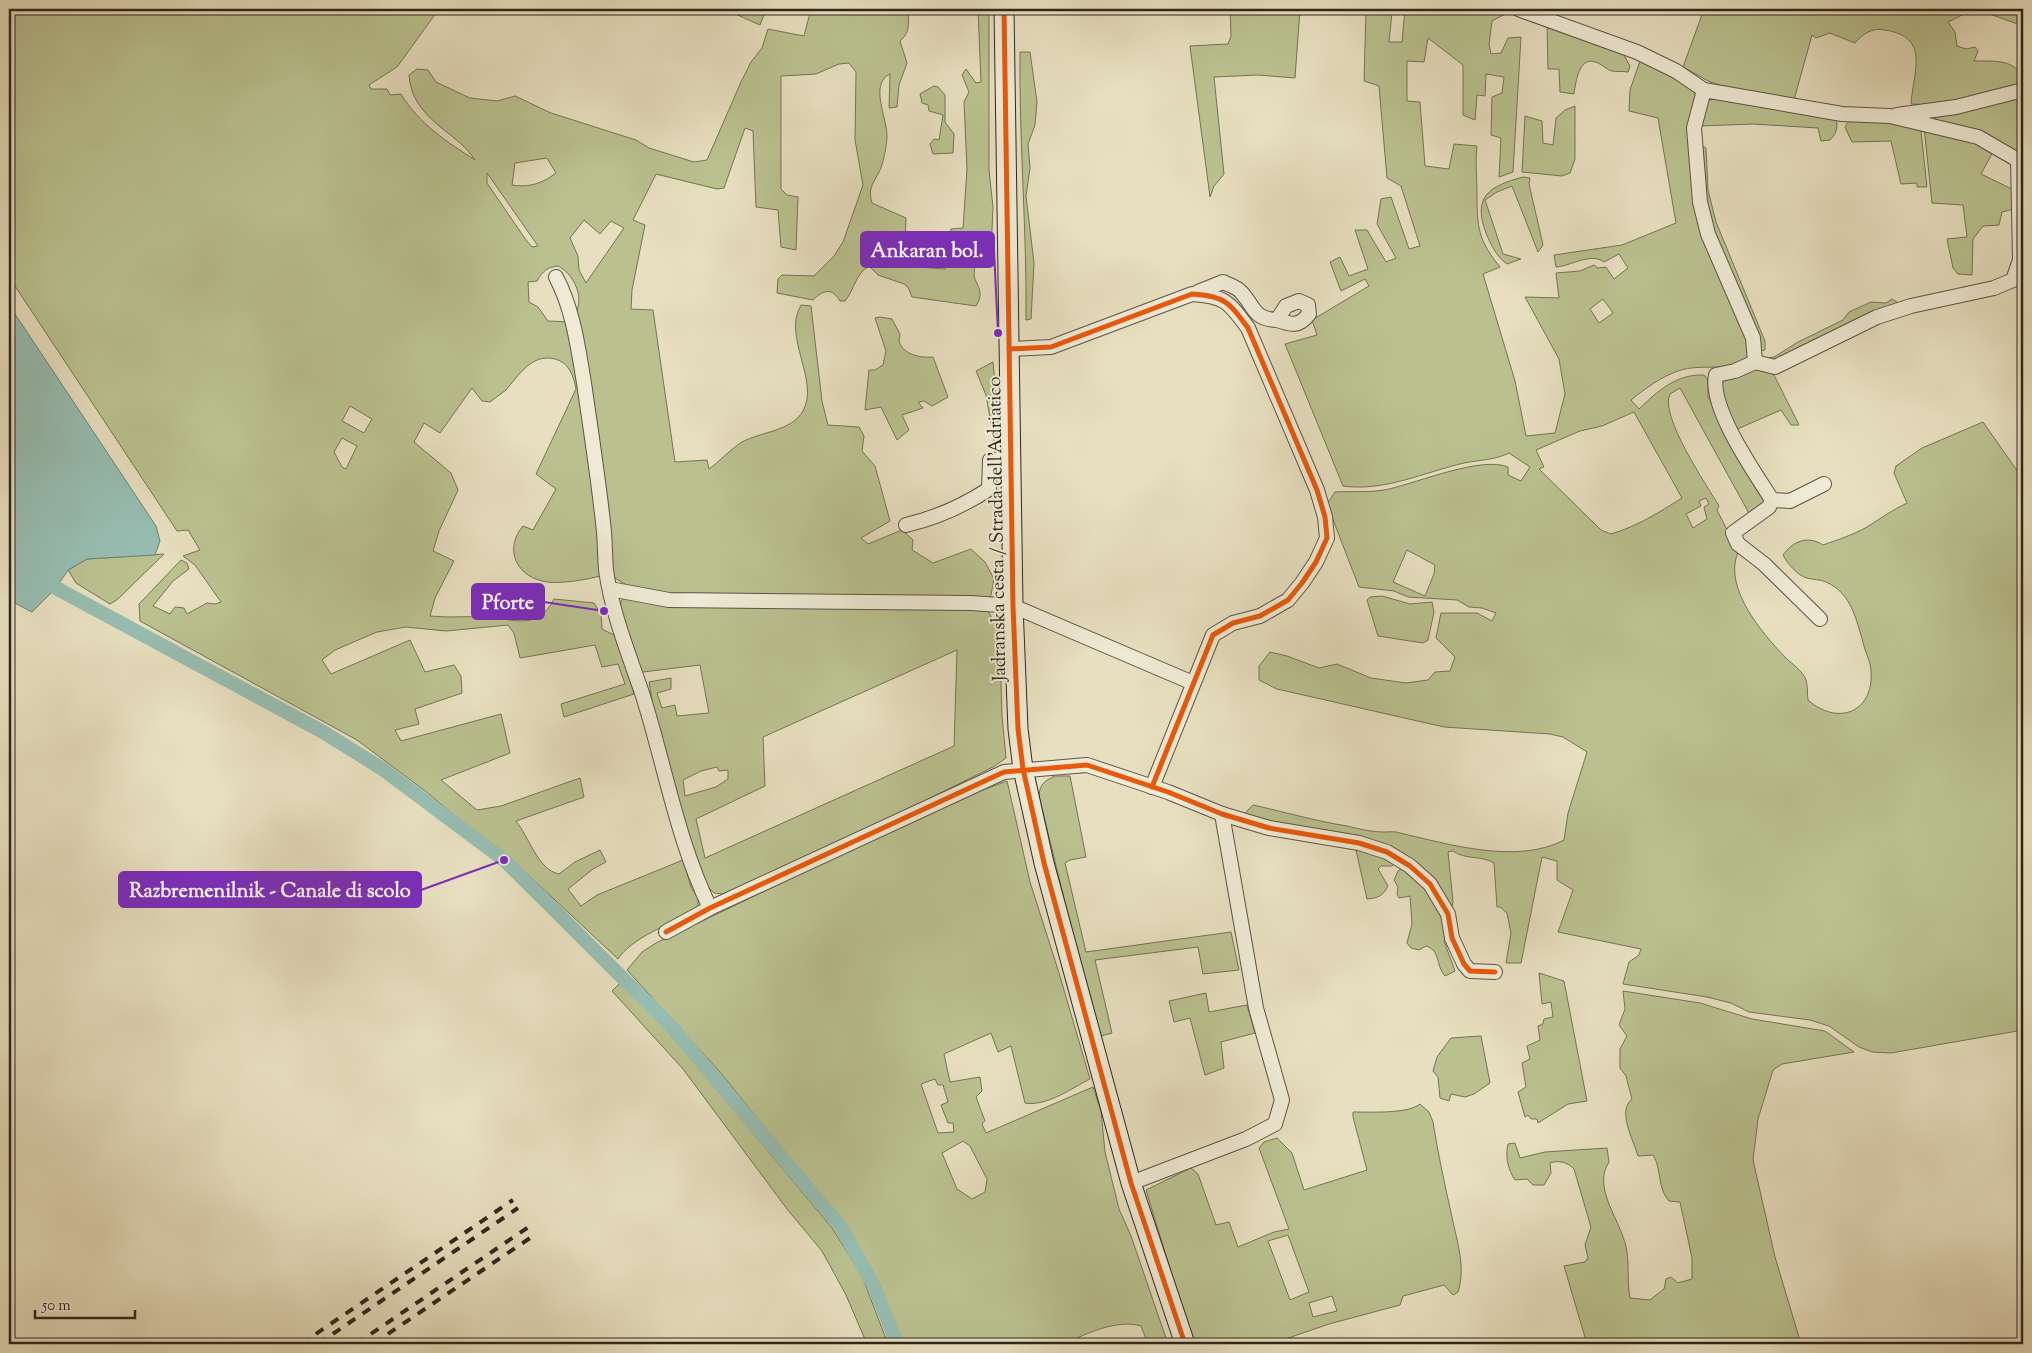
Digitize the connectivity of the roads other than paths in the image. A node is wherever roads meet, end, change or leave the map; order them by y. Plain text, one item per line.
1 (1004, 9) edge
2 (1518, 9) edge
3 (1704, 90) junction
4 (2023, 90) edge
5 (1890, 116) junction
6 (2020, 161) edge
7 (556, 277) dead end
8 (1192, 294) junction
9 (1277, 320) dead end
10 (1009, 349) junction
11 (1755, 362) junction
12 (1011, 459) junction
13 (1824, 484) dead end
14 (1772, 500) junction
15 (906, 525) dead end
16 (610, 589) junction
17 (1013, 606) junction
18 (1820, 619) dead end
19 (1193, 683) junction
20 (1023, 768) junction
21 (1152, 787) junction
22 (1222, 814) junction
23 (710, 908) junction
24 (666, 932) dead end
25 (1495, 972) dead end
26 (1131, 1183) junction
27 (1185, 1344) edge

1 - 10 main road, Jadranska cesta / Strada dell'Adriatico
2 - 3 street
3 - 5 street
3 - 11 street
4 - 5 street
5 - 6 street
6 - 11 street
7 - 16 street
8 - 9 street
8 - 10 street, Jadranska cesta / Strada dell'Adriatico
8 - 19 street, Jadranska cesta / Strada dell'Adriatico
10 - 12 main road, Jadranska cesta / Strada dell'Adriatico
11 - 14 street
12 - 15 street
12 - 17 main road, Jadranska cesta / Strada dell'Adriatico
13 - 14 street
14 - 18 street
16 - 17 street
16 - 23 street
17 - 19 street, Jadranska cesta / Strada dell'Adriatico
17 - 20 main road, Jadranska cesta / Strada dell'Adriatico
19 - 21 street, Jadranska cesta / Strada dell'Adriatico
20 - 21 street
20 - 23 street
20 - 26 main road, Jadranska cesta / Strada dell'Adriatico
21 - 22 street
22 - 25 street
22 - 26 street
23 - 24 street
26 - 27 main road, Jadranska cesta / Strada dell'Adriatico

